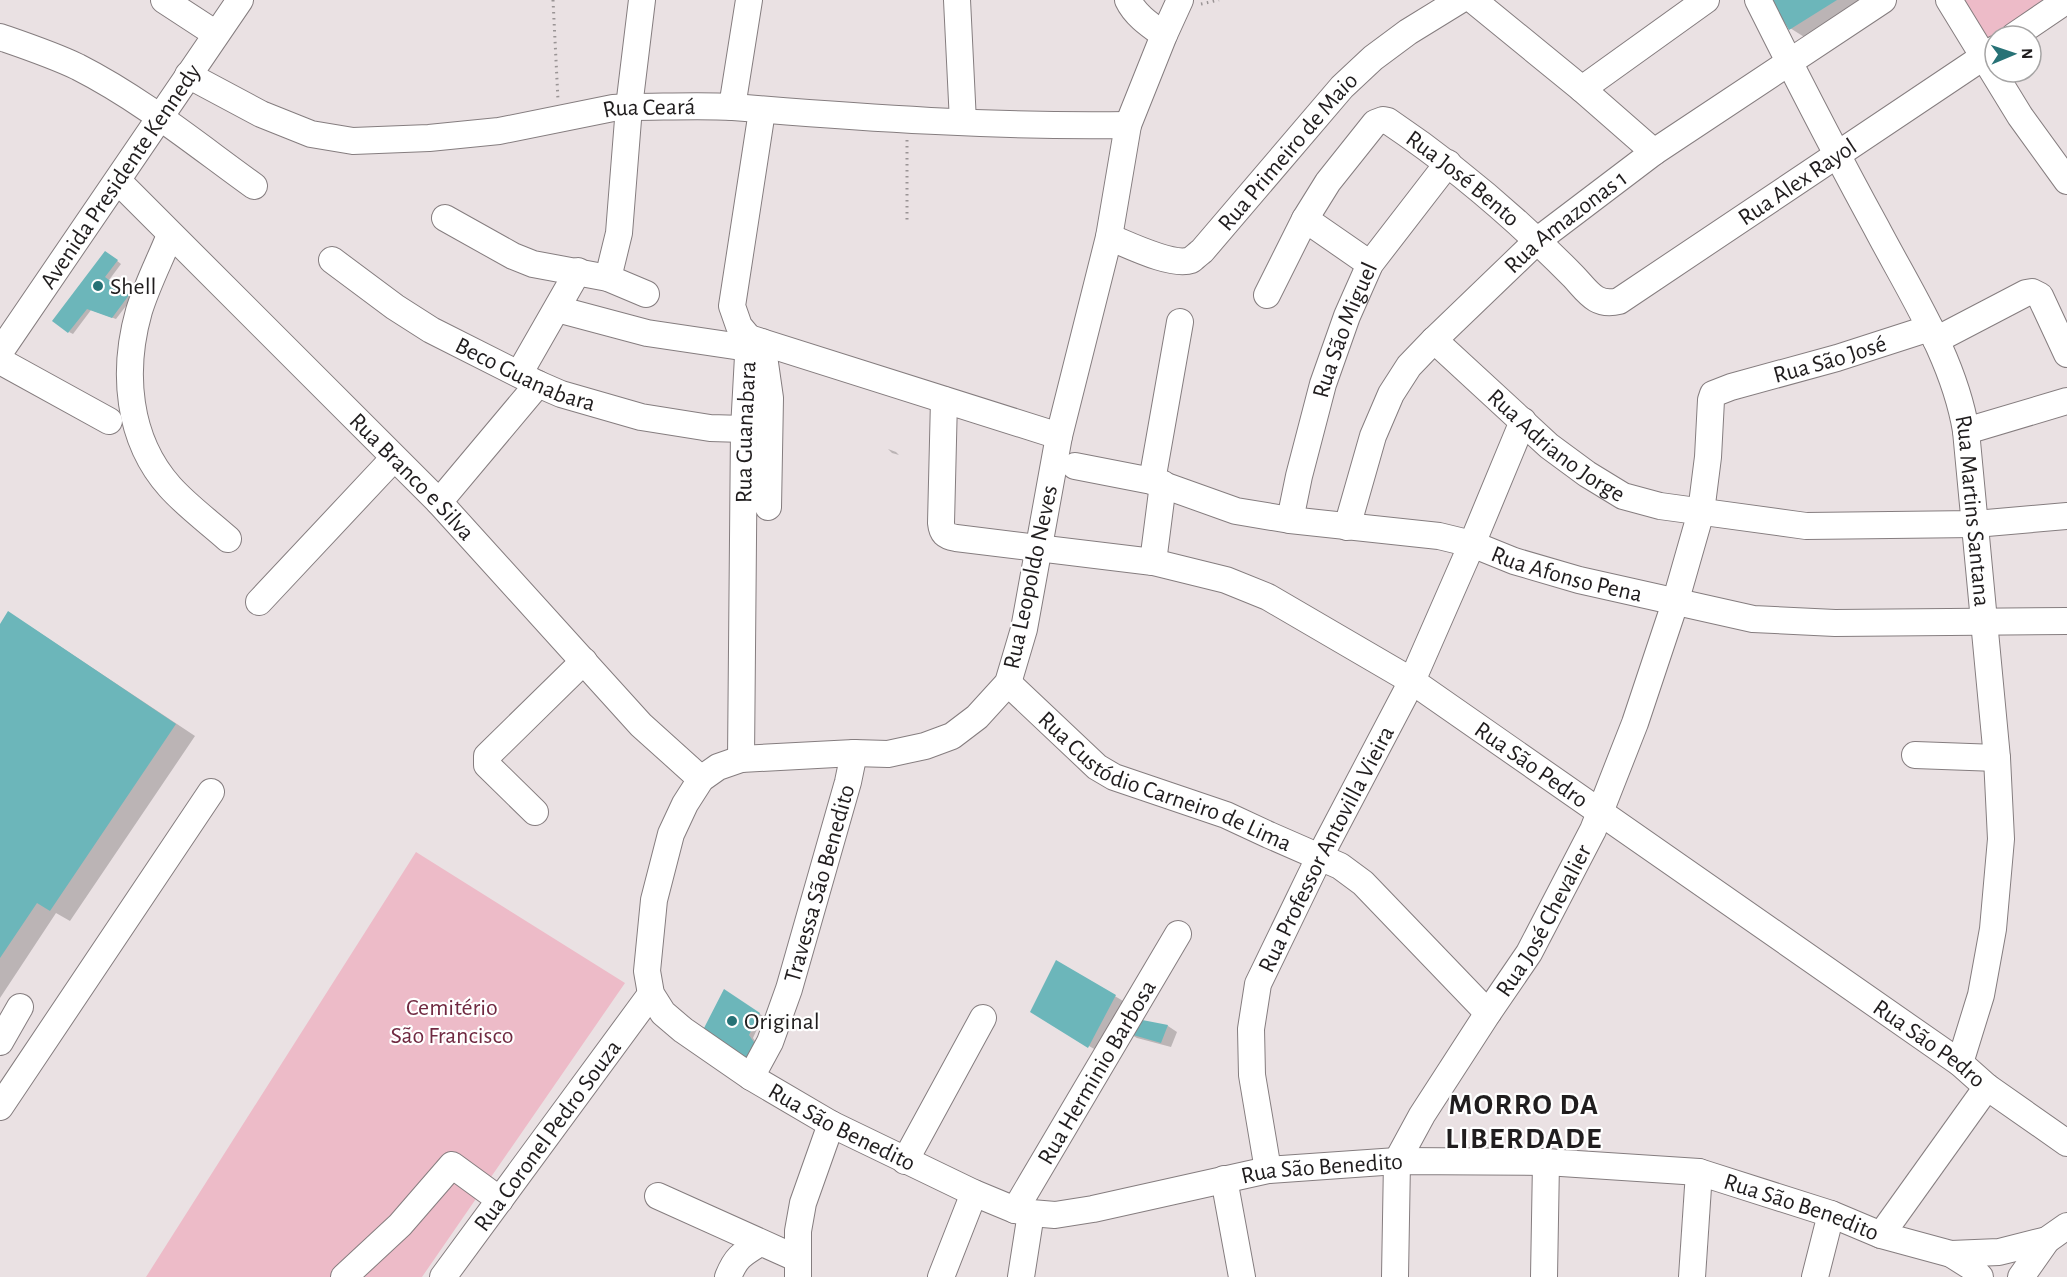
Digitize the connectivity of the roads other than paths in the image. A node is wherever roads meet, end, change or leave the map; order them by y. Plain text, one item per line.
1 (164, 0) edge
2 (240, 0) edge
3 (642, 0) edge
4 (749, 0) edge
5 (957, 0) edge
6 (1128, 0) edge
7 (1180, 0) edge
8 (1460, 0) edge
9 (1473, 0) edge
10 (1706, 0) edge
11 (1758, 0) edge
12 (1883, 0) edge
13 (1949, 0) edge
14 (2067, 0) edge
15 (2032, 24) edge
16 (216, 34) junction
17 (1164, 35) junction
18 (0, 37) edge
19 (1983, 44) edge
20 (1983, 56) edge
21 (1789, 61) junction
22 (188, 75) junction
23 (2004, 84) edge
24 (1582, 89) junction
25 (629, 107) junction
26 (732, 107) junction
27 (762, 111) junction
28 (159, 117) junction
29 (963, 122) junction
30 (1128, 125) junction
31 (1654, 152) junction
32 (1837, 155) junction
33 (1448, 163) junction
34 (118, 181) junction
35 (2067, 181) edge
36 (254, 186) dead end
37 (445, 218) dead end
38 (1305, 219) junction
39 (170, 235) junction
40 (1109, 237) junction
41 (1538, 240) junction
42 (332, 260) dead end
43 (1370, 264) junction
44 (578, 271) junction
45 (608, 278) junction
46 (646, 294) dead end
47 (1267, 295) dead end
48 (1596, 300) joint
49 (557, 309) junction
50 (1180, 322) dead end
51 (1933, 334) junction
52 (1434, 340) junction
53 (753, 343) junction
54 (0, 352) edge
55 (2067, 354) edge
56 (0, 361) edge
57 (529, 379) junction
58 (1731, 387) joint
59 (944, 400) junction
60 (2067, 401) edge
61 (109, 421) dead end
62 (1523, 421) junction
63 (744, 429) junction
64 (1966, 431) junction
65 (1059, 435) junction
66 (394, 458) junction
67 (1075, 466) dead end
68 (1157, 482) junction
69 (439, 502) junction
70 (768, 507) dead end
71 (1701, 512) junction
72 (2067, 516) edge
73 (1290, 520) junction
74 (1975, 524) junction
75 (1347, 527) junction
76 (228, 539) dead end
77 (1472, 544) junction
78 (1037, 549) junction
79 (1153, 562) junction
80 (259, 602) dead end
81 (1676, 603) junction
82 (1985, 621) junction
83 (2067, 621) edge
84 (584, 661) junction
85 (1412, 681) junction
86 (1008, 683) junction
87 (854, 753) junction
88 (1915, 755) dead end
89 (1997, 758) junction
90 (741, 759) junction
91 (701, 779) junction
92 (211, 792) dead end
93 (1600, 810) junction
94 (535, 812) dead end
95 (1319, 858) junction
96 (1178, 934) dead end
97 (651, 994) junction
98 (20, 1007) dead end
99 (1488, 1013) junction
100 (983, 1018) dead end
101 (0, 1042) edge
102 (1960, 1064) junction
103 (751, 1077) junction
104 (1988, 1087) junction
105 (0, 1107) edge
106 (831, 1124) junction
107 (2067, 1143) edge
108 (905, 1161) junction
109 (1397, 1161) junction
110 (1546, 1162) junction
111 (1268, 1170) junction
112 (1699, 1172) junction
113 (1224, 1179) junction
114 (974, 1193) junction
115 (658, 1196) dead end
116 (500, 1200) junction
117 (1023, 1211) junction
118 (1830, 1214) junction
119 (2057, 1233) edge
120 (1881, 1235) junction
121 (760, 1243) junction
122 (1952, 1254) junction
123 (798, 1268) edge
124 (344, 1277) edge
125 (443, 1277) edge
126 (728, 1277) edge
127 (941, 1277) edge
128 (1021, 1277) edge
129 (1242, 1277) edge
130 (1395, 1277) edge
131 (1544, 1277) edge
132 (1692, 1277) edge
133 (1815, 1277) edge
134 (1980, 1277) edge
135 (2021, 1277) edge

1 - 16 street
2 - 16 street, Avenida Presidente Kennedy
3 - 25 street
4 - 26 street
5 - 29 street
6 - 17 street
7 - 17 street, Rua Leopoldo Neves
8 - 40 street, Rua Primeiro de Maio
9 - 24 street
10 - 24 street
11 - 21 street, Rua Martins Santana
12 - 21 street, Rua Amazonas 1
13 - 19 street
14 - 15 street
16 - 22 street, Avenida Presidente Kennedy
17 - 30 street, Rua Leopoldo Neves
18 - 28 street
20 - 32 street, Rua Alex Rayol
21 - 31 street, Rua Amazonas 1
21 - 32 street, Rua Martins Santana
22 - 25 street, Rua Ceará
22 - 28 street, Avenida Presidente Kennedy
23 - 35 street
24 - 31 street
25 - 26 street, Rua Ceará
25 - 45 street
26 - 27 street, Rua Ceará
27 - 29 street, Rua Ceará
27 - 53 street, Rua Guanabara
28 - 34 street, Avenida Presidente Kennedy
28 - 36 street
29 - 30 street, Rua Ceará
30 - 40 street, Rua Leopoldo Neves
31 - 41 street, Rua Amazonas 1
32 - 48 street, Rua Alex Rayol
32 - 51 street, Rua Martins Santana
33 - 38 street, Rua José Bento
33 - 41 street, Rua José Bento
33 - 43 street, Rua São Miguel
34 - 39 street, Rua Branco e Silva
34 - 54 street, Avenida Presidente Kennedy
37 - 44 street
38 - 43 street
38 - 47 street
39 - 66 street, Rua Branco e Silva
39 - 76 street
40 - 65 street, Rua Leopoldo Neves
41 - 48 street, Rua José Bento
41 - 52 street, Rua Amazonas 1
42 - 57 street, Beco Guanabara
43 - 73 street, Rua São Miguel
44 - 45 street
44 - 49 street
45 - 46 street
49 - 53 street
49 - 57 street
50 - 68 street
51 - 55 street, Rua São José
51 - 58 street, Rua São José
51 - 64 street, Rua Martins Santana
52 - 62 street, Rua Adriano Jorge
52 - 75 street, Rua Amazonas 1
53 - 59 street
53 - 63 street, Rua Guanabara
53 - 70 street
56 - 61 street
57 - 63 street, Beco Guanabara
57 - 69 street
58 - 71 street, Rua José Chevalier
59 - 65 street
59 - 78 street, Rua São Pedro
60 - 64 street
62 - 71 street, Rua Adriano Jorge
62 - 77 street, Rua Professor Antovilla Vieira
63 - 90 street, Rua Guanabara
64 - 74 street, Rua Martins Santana
65 - 78 street, Rua Leopoldo Neves
66 - 69 street, Rua Branco e Silva
66 - 80 street
67 - 68 street, Rua Afonso Pena
68 - 73 street, Rua Afonso Pena
68 - 79 street
69 - 84 street, Rua Branco e Silva
71 - 74 street, Rua Adriano Jorge
71 - 81 street, Rua José Chevalier
72 - 74 street, Rua Adriano Jorge
73 - 75 street, Rua Afonso Pena
74 - 82 street, Rua Martins Santana
75 - 77 street, Rua Afonso Pena
77 - 81 street, Rua Afonso Pena
77 - 85 street, Rua Professor Antovilla Vieira
78 - 79 street, Rua São Pedro
78 - 86 street, Rua Leopoldo Neves
79 - 85 street, Rua São Pedro
81 - 82 street, Rua Afonso Pena
81 - 93 street, Rua José Chevalier
82 - 83 street, Rua Afonso Pena
82 - 89 street, Rua Martins Santana
84 - 91 street, Rua Branco e Silva
84 - 94 street
85 - 93 street, Rua São Pedro
85 - 95 street, Rua Professor Antovilla Vieira
86 - 87 street, Rua Leopoldo Neves
86 - 95 street, Rua Custódio Carneiro de Lima
87 - 90 street, Rua Leopoldo Neves
87 - 103 street, Travessa São Benedito
88 - 89 street
89 - 102 street, Rua Martins Santana
90 - 91 street, Rua Leopoldo Neves
91 - 97 street, Rua Leopoldo Neves
92 - 105 street
93 - 99 street, Rua José Chevalier
93 - 102 street, Rua São Pedro
95 - 99 street, Rua Custódio Carneiro de Lima
95 - 111 street, Rua Professor Antovilla Vieira
96 - 117 street, Rua Herminio Barbosa
97 - 103 street, Rua São Benedito
97 - 116 street, Rua Coronel Pedro Souza
98 - 101 street
99 - 109 street, Rua José Chevalier
100 - 108 street
102 - 104 street, Rua São Pedro
103 - 106 street, Rua São Benedito
104 - 107 street, Rua São Pedro
104 - 120 street
106 - 108 street, Rua São Benedito
106 - 123 street
108 - 114 street, Rua São Benedito
109 - 110 street, Rua São Benedito
109 - 111 street, Rua São Benedito
109 - 130 street, Rua José Chevalier
110 - 112 street, Rua São Benedito
110 - 131 street
111 - 113 street, Rua São Benedito
112 - 118 street, Rua São Benedito
112 - 132 street
113 - 117 street, Rua São Benedito
113 - 129 street
114 - 117 street, Rua São Benedito
114 - 127 street
115 - 121 street
116 - 124 street
116 - 125 street, Rua Coronel Pedro Souza
117 - 128 street, Rua Herminio Barbosa
118 - 120 street, Rua São Benedito
118 - 133 street
119 - 122 street, Rua São Benedito
119 - 135 street, Rua São Benedito
120 - 122 street, Rua São Benedito
121 - 123 street
121 - 126 street
122 - 134 street

